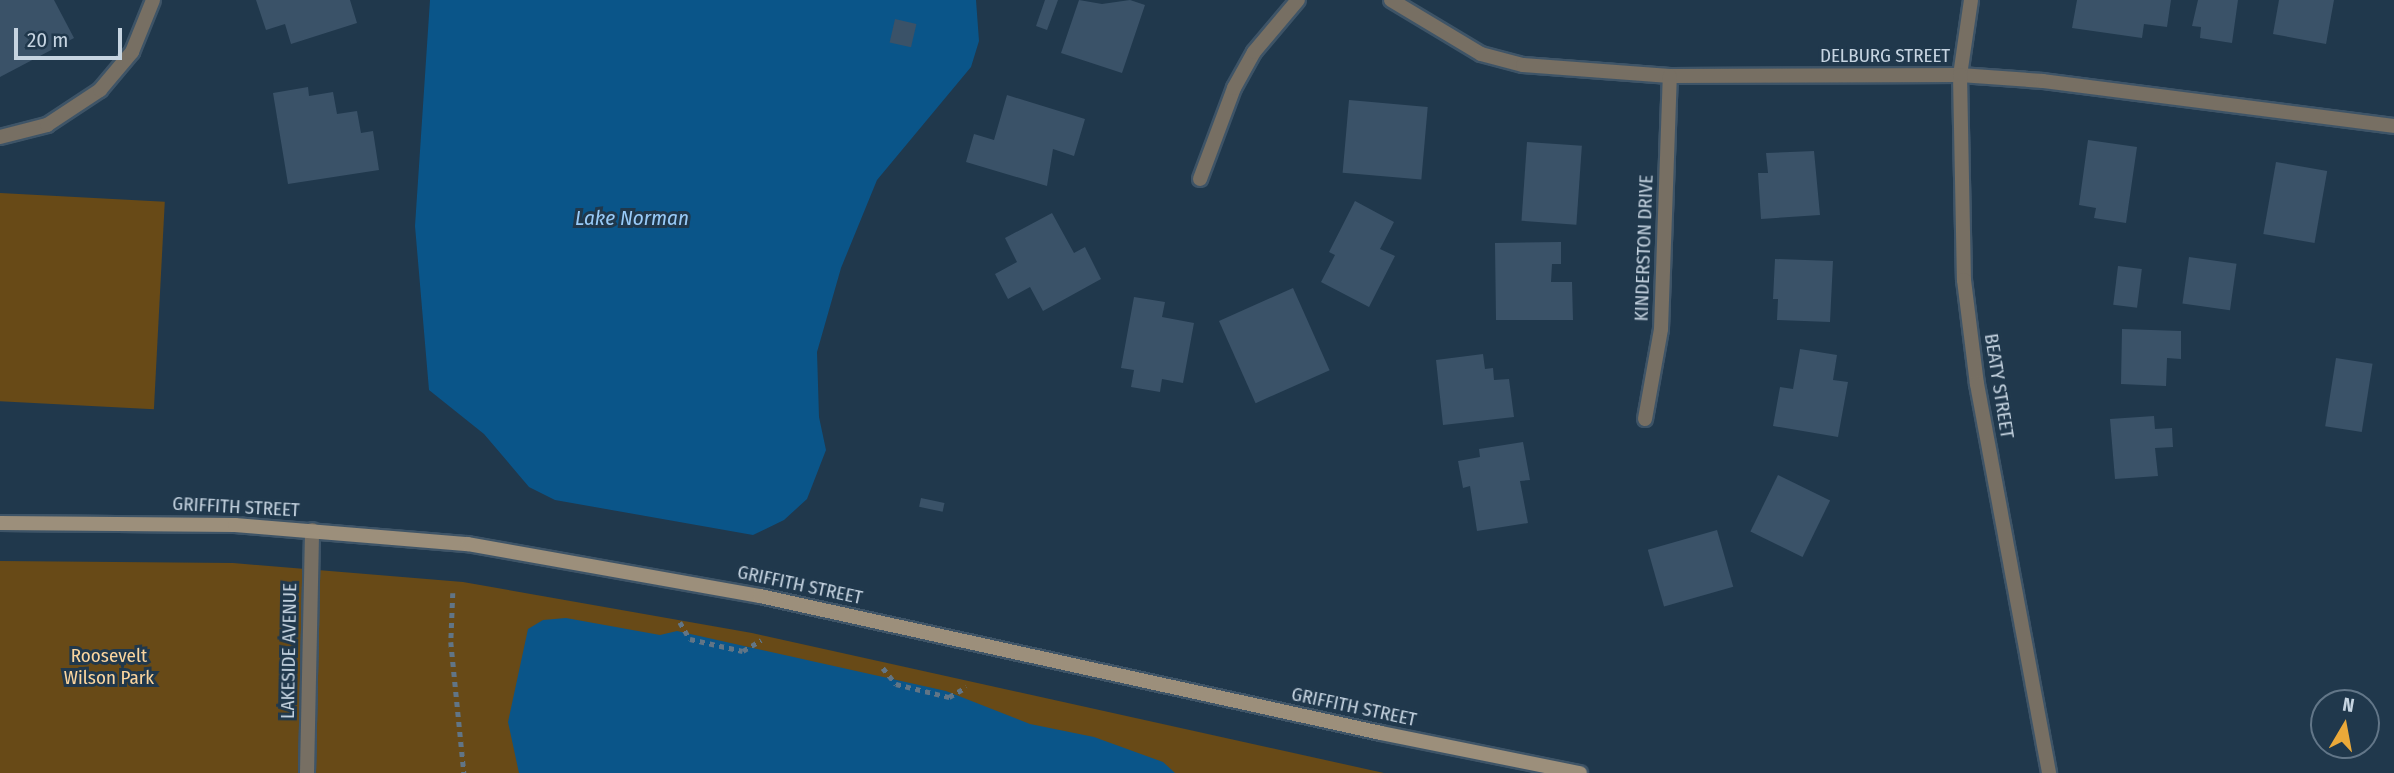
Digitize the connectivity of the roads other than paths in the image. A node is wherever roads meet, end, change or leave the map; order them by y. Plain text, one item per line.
1 (153, 0) edge
2 (1298, 0) edge
3 (1391, 0) edge
4 (1971, 0) edge
5 (1960, 75) junction
6 (1670, 76) junction
7 (2394, 125) edge
8 (0, 137) edge
9 (1200, 179) dead end
10 (1645, 419) dead end
11 (0, 523) edge
12 (312, 530) junction
13 (307, 773) edge
14 (1580, 773) edge
15 (2049, 773) edge

1 - 8 street
2 - 9 street
3 - 6 street, DELBURG STREET
4 - 5 street, BEATY STREET
5 - 6 street, DELBURG STREET
5 - 7 street, DELBURG STREET
5 - 15 street, BEATY STREET
6 - 10 street, KINDERSTON DRIVE
11 - 12 main road, GRIFFITH STREET
12 - 13 street, LAKESIDE AVENUE
12 - 14 main road, GRIFFITH STREET

